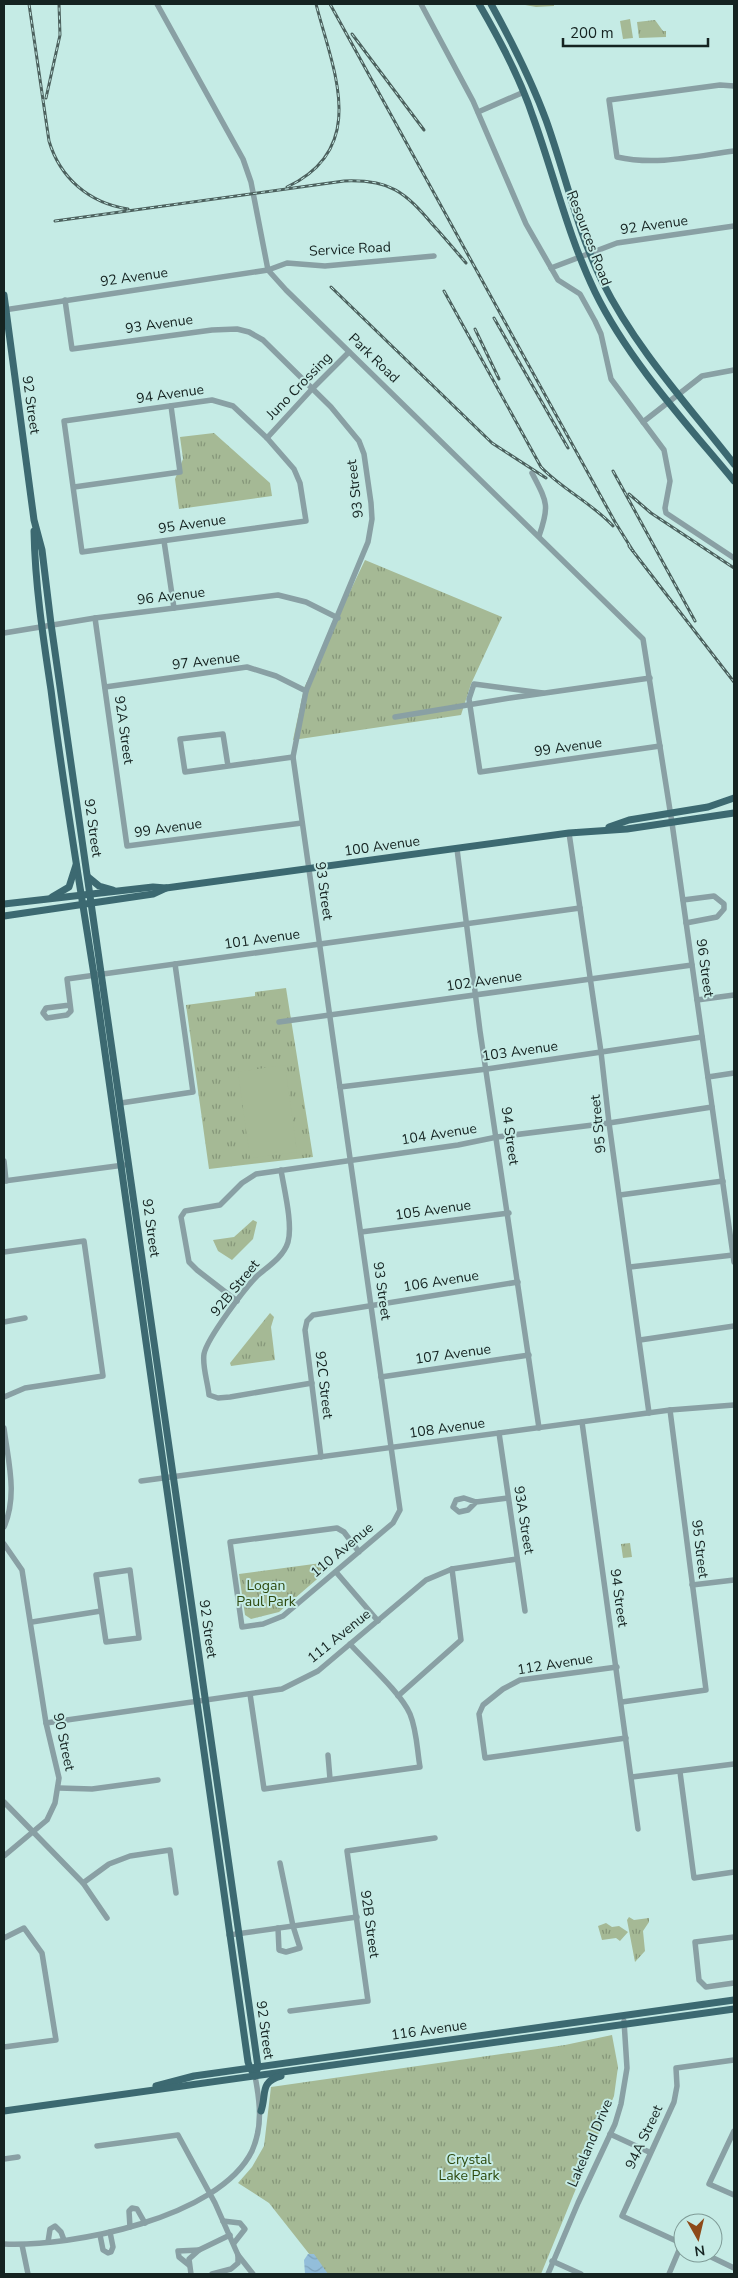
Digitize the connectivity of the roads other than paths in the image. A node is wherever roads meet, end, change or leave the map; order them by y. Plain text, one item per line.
1 (157, 4) edge
2 (421, 4) edge
3 (479, 4) edge
4 (491, 4) edge
5 (734, 86) edge
6 (524, 92) junction
7 (478, 112) junction
8 (734, 150) edge
9 (734, 226) edge
10 (589, 252) junction
11 (434, 256) dead end
12 (580, 256) junction
13 (551, 268) junction
14 (268, 270) junction
15 (4, 295) edge
16 (65, 300) junction
17 (5, 310) edge
18 (249, 332) joint
19 (349, 352) junction
20 (734, 370) edge
21 (312, 389) junction
22 (679, 394) junction
23 (669, 402) junction
24 (171, 406) junction
25 (643, 422) junction
26 (267, 438) junction
27 (734, 464) edge
28 (532, 473) dead end
29 (734, 481) edge
30 (74, 487) junction
31 (34, 520) junction
32 (539, 536) junction
33 (164, 541) junction
34 (734, 558) edge
35 (174, 608) junction
36 (95, 618) junction
37 (338, 618) junction
38 (51, 624) junction
39 (42, 626) junction
40 (4, 633) edge
41 (650, 678) junction
42 (105, 687) junction
43 (306, 690) junction
44 (543, 693) junction
45 (470, 704) junction
46 (395, 717) dead end
47 (660, 746) junction
48 (293, 757) junction
49 (228, 766) junction
50 (734, 798) edge
51 (670, 812) junction
52 (734, 813) edge
53 (302, 823) junction
54 (672, 823) junction
55 (602, 830) junction
56 (569, 834) junction
57 (127, 846) joint
58 (457, 849) junction
59 (76, 863) junction
60 (309, 869) junction
61 (87, 877) junction
62 (166, 888) junction
63 (116, 891) junction
64 (50, 898) junction
65 (82, 899) junction
66 (91, 899) junction
67 (683, 900) junction
68 (4, 904) edge
69 (580, 908) junction
70 (4, 916) edge
71 (466, 923) junction
72 (686, 923) junction
73 (319, 943) junction
74 (174, 964) junction
75 (692, 965) junction
76 (98, 975) junction
77 (591, 979) junction
78 (476, 995) junction
79 (734, 995) edge
80 (697, 1000) junction
81 (70, 1005) dead end
82 (330, 1015) junction
83 (278, 1022) dead end
84 (702, 1037) junction
85 (601, 1052) junction
86 (488, 1069) junction
87 (734, 1074) edge
88 (708, 1077) junction
89 (340, 1087) junction
90 (121, 1103) junction
91 (712, 1107) junction
92 (609, 1123) junction
93 (497, 1137) junction
94 (350, 1160) junction
95 (4, 1162) edge
96 (129, 1164) junction
97 (120, 1165) junction
98 (281, 1170) junction
99 (723, 1180) junction
100 (5, 1181) edge
101 (620, 1195) junction
102 (508, 1213) junction
103 (360, 1232) junction
104 (4, 1252) edge
105 (734, 1258) edge
106 (630, 1268) junction
107 (518, 1282) junction
108 (237, 1301) junction
109 (371, 1304) junction
110 (24, 1318) dead end
111 (310, 1318) joint
112 (4, 1322) edge
113 (734, 1326) edge
114 (640, 1340) junction
115 (529, 1355) junction
116 (381, 1377) junction
117 (312, 1384) junction
118 (4, 1397) edge
119 (733, 1404) edge
120 (670, 1410) junction
121 (649, 1413) junction
122 (582, 1422) junction
123 (4, 1428) edge
124 (538, 1428) junction
125 (499, 1433) junction
126 (4, 1440) edge
127 (391, 1448) junction
128 (321, 1457) junction
129 (173, 1477) junction
130 (164, 1478) junction
131 (141, 1482) dead end
132 (508, 1498) junction
133 (476, 1502) dead end
134 (400, 1510) joint
135 (4, 1526) edge
136 (4, 1544) edge
137 (359, 1552) junction
138 (517, 1559) junction
139 (452, 1569) junction
140 (336, 1572) junction
141 (734, 1580) edge
142 (692, 1585) junction
143 (102, 1611) junction
144 (525, 1611) dead end
145 (378, 1621) junction
146 (32, 1622) junction
147 (350, 1644) junction
148 (617, 1668) junction
149 (250, 1694) junction
150 (398, 1696) junction
151 (205, 1701) junction
152 (196, 1702) junction
153 (622, 1702) junction
154 (46, 1723) junction
155 (626, 1738) junction
156 (328, 1755) dead end
157 (734, 1764) edge
158 (680, 1772) junction
159 (632, 1777) junction
160 (330, 1779) junction
161 (158, 1780) dead end
162 (59, 1788) junction
163 (4, 1802) edge
164 (638, 1829) dead end
165 (34, 1832) junction
166 (435, 1838) dead end
167 (4, 1856) edge
168 (280, 1863) dead end
169 (734, 1872) edge
170 (83, 1883) junction
171 (176, 1893) dead end
172 (107, 1918) dead end
173 (357, 1918) junction
174 (293, 1926) junction
175 (278, 1928) junction
176 (239, 1934) junction
177 (229, 1935) junction
178 (734, 1937) edge
179 (4, 1938) edge
180 (734, 1983) edge
181 (734, 2000) edge
182 (734, 2009) edge
183 (290, 2012) dead end
184 (623, 2016) junction
185 (624, 2025) junction
186 (4, 2047) edge
187 (734, 2060) edge
188 (258, 2067) junction
189 (250, 2068) junction
190 (306, 2069) junction
191 (255, 2076) junction
192 (129, 2093) junction
193 (4, 2111) edge
194 (260, 2111) junction
195 (734, 2131) edge
196 (610, 2134) junction
197 (97, 2146) dead end
198 (649, 2152) junction
199 (18, 2157) dead end
200 (4, 2159) edge
201 (210, 2194) junction
202 (734, 2195) edge
203 (224, 2221) junction
204 (145, 2223) junction
205 (130, 2227) junction
206 (110, 2232) junction
207 (100, 2235) junction
208 (230, 2235) junction
209 (64, 2240) junction
210 (673, 2240) edge
211 (48, 2242) junction
212 (234, 2243) junction
213 (4, 2244) edge
214 (22, 2245) junction
215 (199, 2250) junction
216 (238, 2255) junction
217 (552, 2260) junction
218 (189, 2265) junction
219 (231, 2269) junction
220 (28, 2274) edge
221 (191, 2274) edge
222 (212, 2274) edge
223 (236, 2274) edge
224 (254, 2274) edge
225 (548, 2274) edge
226 (581, 2274) edge

1 - 14 street
2 - 7 street
3 - 6 main road, Resources Road
4 - 10 main road, Resources Road
5 - 8 street
6 - 7 street
6 - 12 main road, Resources Road
7 - 13 street
9 - 10 street, 92 Avenue
10 - 12 street, 92 Avenue
10 - 22 main road, Resources Road
11 - 14 street, Service Road
12 - 13 street, 92 Avenue
12 - 23 main road, Resources Road
13 - 25 street
14 - 16 street, 92 Avenue
14 - 19 street, Park Road
15 - 17 main road, 92 Street
16 - 17 street, 92 Avenue
16 - 18 street, 93 Avenue
17 - 31 main road, 92 Street
18 - 21 street, 93 Street
19 - 21 street, Juno Crossing
19 - 32 street, Park Road
20 - 22 street
21 - 26 street, Juno Crossing
21 - 37 street, 93 Street
22 - 23 street
22 - 27 main road, Resources Road
23 - 25 street
23 - 29 main road, Resources Road
24 - 26 street, 94 Avenue
24 - 30 street
24 - 30 street, 94 Avenue
25 - 34 street
26 - 33 street, 95 Avenue
28 - 32 street
30 - 33 street, 95 Avenue
31 - 38 main road, 92 Street
31 - 39 main road, 92 Street
32 - 41 street, Park Road
33 - 35 street
35 - 36 street, 96 Avenue
35 - 37 street, 96 Avenue
36 - 38 street, 96 Avenue
36 - 42 street, 92A Street
37 - 43 street, 93 Street
38 - 39 street, 96 Avenue
38 - 61 main road, 92 Street
39 - 40 street, 96 Avenue
39 - 59 main road, 92 Street
41 - 44 street
41 - 47 street, 96 Street
42 - 43 street, 97 Avenue
42 - 57 street, 92A Street
43 - 48 street, 93 Street
44 - 45 street
44 - 45 street
45 - 46 street
45 - 47 street, 99 Avenue
47 - 51 street, 96 Street
48 - 49 street
48 - 53 street, 93 Street
49 - 49 street
50 - 51 main road
51 - 54 street, 96 Street
51 - 55 main road, 100 Avenue
52 - 54 main road, 100 Avenue
53 - 57 street, 99 Avenue
53 - 60 street, 93 Street
54 - 55 main road, 100 Avenue
54 - 67 street, 96 Street
55 - 56 main road, 100 Avenue
56 - 58 main road, 100 Avenue
56 - 69 street, 95 Street
58 - 60 main road, 100 Avenue
58 - 71 street, 94 Street
59 - 64 main road
59 - 65 main road, 92 Street
60 - 62 main road, 100 Avenue
60 - 73 street, 93 Street
61 - 63 main road
61 - 66 main road, 92 Street
62 - 63 main road, 100 Avenue
62 - 66 main road, 100 Avenue
63 - 66 main road, 100 Avenue
64 - 65 main road, 100 Avenue
64 - 68 main road, 100 Avenue
65 - 66 main road, 100 Avenue
65 - 70 main road, 100 Avenue
65 - 76 main road, 92 Street
66 - 76 main road, 92 Street
67 - 72 street, 96 Street
67 - 72 street
69 - 71 street, 101 Avenue
69 - 77 street, 95 Street
71 - 73 street, 101 Avenue
71 - 78 street, 94 Street
72 - 75 street, 96 Street
73 - 74 street, 101 Avenue
73 - 82 street, 93 Street
74 - 76 street, 101 Avenue
74 - 90 street
75 - 77 street, 102 Avenue
75 - 80 street, 96 Street
76 - 81 street, 101 Avenue
76 - 90 main road, 92 Street
76 - 97 main road, 92 Street
77 - 78 street, 102 Avenue
77 - 85 street, 95 Street
78 - 82 street, 102 Avenue
78 - 86 street, 94 Street
79 - 80 street
80 - 84 street, 96 Street
82 - 83 street, 102 Avenue
82 - 89 street, 93 Street
84 - 85 street, 103 Avenue
84 - 88 street, 96 Street
85 - 86 street, 103 Avenue
85 - 92 street, 95 Street
86 - 89 street, 103 Avenue
86 - 93 street, 94 Street
87 - 88 street
88 - 91 street, 96 Street
89 - 94 street, 93 Street
90 - 96 main road, 92 Street
91 - 92 street, 104 Avenue
91 - 99 street, 96 Street
92 - 93 street, 104 Avenue
92 - 101 street, 95 Street
93 - 94 street, 104 Avenue
93 - 102 street, 94 Street
94 - 98 street, 104 Avenue
94 - 103 street, 93 Street
95 - 100 street
96 - 97 street
96 - 129 main road, 92 Street
97 - 100 street
97 - 130 main road, 92 Street
98 - 108 street, 92B Street
98 - 108 street, 104 Avenue
99 - 101 street
99 - 105 street, 96 Street
101 - 106 street, 95 Street
102 - 103 street, 105 Avenue
102 - 107 street, 94 Street
103 - 109 street, 93 Street
104 - 118 street
105 - 106 street
106 - 114 street, 95 Street
107 - 109 street, 106 Avenue
107 - 115 street, 94 Street
108 - 117 street, 92B Street
109 - 111 street, 106 Avenue
109 - 116 street, 93 Street
110 - 112 street
111 - 117 street, 92C Street
113 - 114 street
114 - 121 street, 95 Street
115 - 116 street, 107 Avenue
115 - 124 street, 94 Street
116 - 127 street, 93 Street
117 - 128 street, 92C Street
119 - 120 street, 108 Avenue
120 - 121 street, 108 Avenue
120 - 142 street, 95 Street
121 - 122 street, 108 Avenue
122 - 124 street, 108 Avenue
122 - 148 street, 94 Street
123 - 126 street
124 - 125 street, 108 Avenue
125 - 127 street, 108 Avenue
125 - 132 street, 93A Street
126 - 135 street
127 - 128 street, 108 Avenue
127 - 134 street, 93 Street
128 - 129 street, 108 Avenue
129 - 130 street, 108 Avenue
129 - 151 main road, 92 Street
130 - 131 street, 108 Avenue
130 - 152 main road, 92 Street
132 - 133 street
132 - 138 street, 93A Street
134 - 137 street, 110 Avenue
136 - 146 street, 90 Street
137 - 140 street, 110 Avenue
137 - 140 street, 110 Avenue
138 - 139 street, 111 Avenue
138 - 144 street, 93A Street
139 - 145 street, 111 Avenue
139 - 150 street
140 - 145 street
141 - 142 street
142 - 153 street, 95 Street
143 - 143 street
143 - 146 street
145 - 147 street, 111 Avenue
146 - 154 street, 90 Street
147 - 149 street, 111 Avenue
147 - 150 street
148 - 153 street, 94 Street
148 - 155 street, 112 Avenue
149 - 151 street, 111 Avenue
149 - 160 street
150 - 160 street
151 - 152 street, 111 Avenue
151 - 176 main road, 92 Street
152 - 154 street, 111 Avenue
152 - 177 main road, 92 Street
153 - 155 street, 94 Street
154 - 162 street, 90 Street
155 - 159 street, 94 Street
156 - 160 street
157 - 158 street
158 - 159 street
158 - 169 street
159 - 164 street, 94 Street
161 - 162 street
162 - 165 street, 90 Street
163 - 165 street
165 - 167 street, 90 Street
165 - 170 street
166 - 173 street, 92B Street
168 - 174 street
170 - 171 street
170 - 172 street
173 - 174 street
173 - 183 street, 92B Street
174 - 175 street
174 - 175 street
175 - 176 street
176 - 177 street
176 - 188 main road, 92 Street
177 - 189 main road, 92 Street
178 - 180 street
179 - 186 street
181 - 184 main road, 116 Avenue
182 - 185 main road, 116 Avenue
184 - 185 street, Lakeland Drive
184 - 188 main road, 116 Avenue
185 - 190 main road, 116 Avenue
185 - 196 street, Lakeland Drive
187 - 198 street, 94A Street
188 - 189 main road, 116 Avenue
188 - 191 main road, 92 Street
189 - 191 main road, 92 Street
189 - 192 main road, 116 Avenue
190 - 191 main road, 116 Avenue
190 - 194 main road
191 - 192 main road, 116 Avenue
191 - 194 street
192 - 193 main road, 116 Avenue
194 - 201 street
195 - 202 street
196 - 198 street
196 - 217 street, Lakeland Drive
197 - 201 street
198 - 210 street, 94A Street
199 - 200 street
201 - 203 street
201 - 204 street
203 - 208 street
203 - 212 street
204 - 205 street
204 - 205 street
205 - 206 street
206 - 207 street
206 - 207 street
207 - 209 street
208 - 212 street
208 - 215 street
209 - 211 street
209 - 211 street
211 - 214 street
212 - 216 street
213 - 214 street
214 - 220 street
215 - 218 street
215 - 218 street
216 - 219 street
216 - 224 street
217 - 225 street, Lakeland Drive
217 - 226 street
218 - 221 street
219 - 222 street
219 - 223 street

